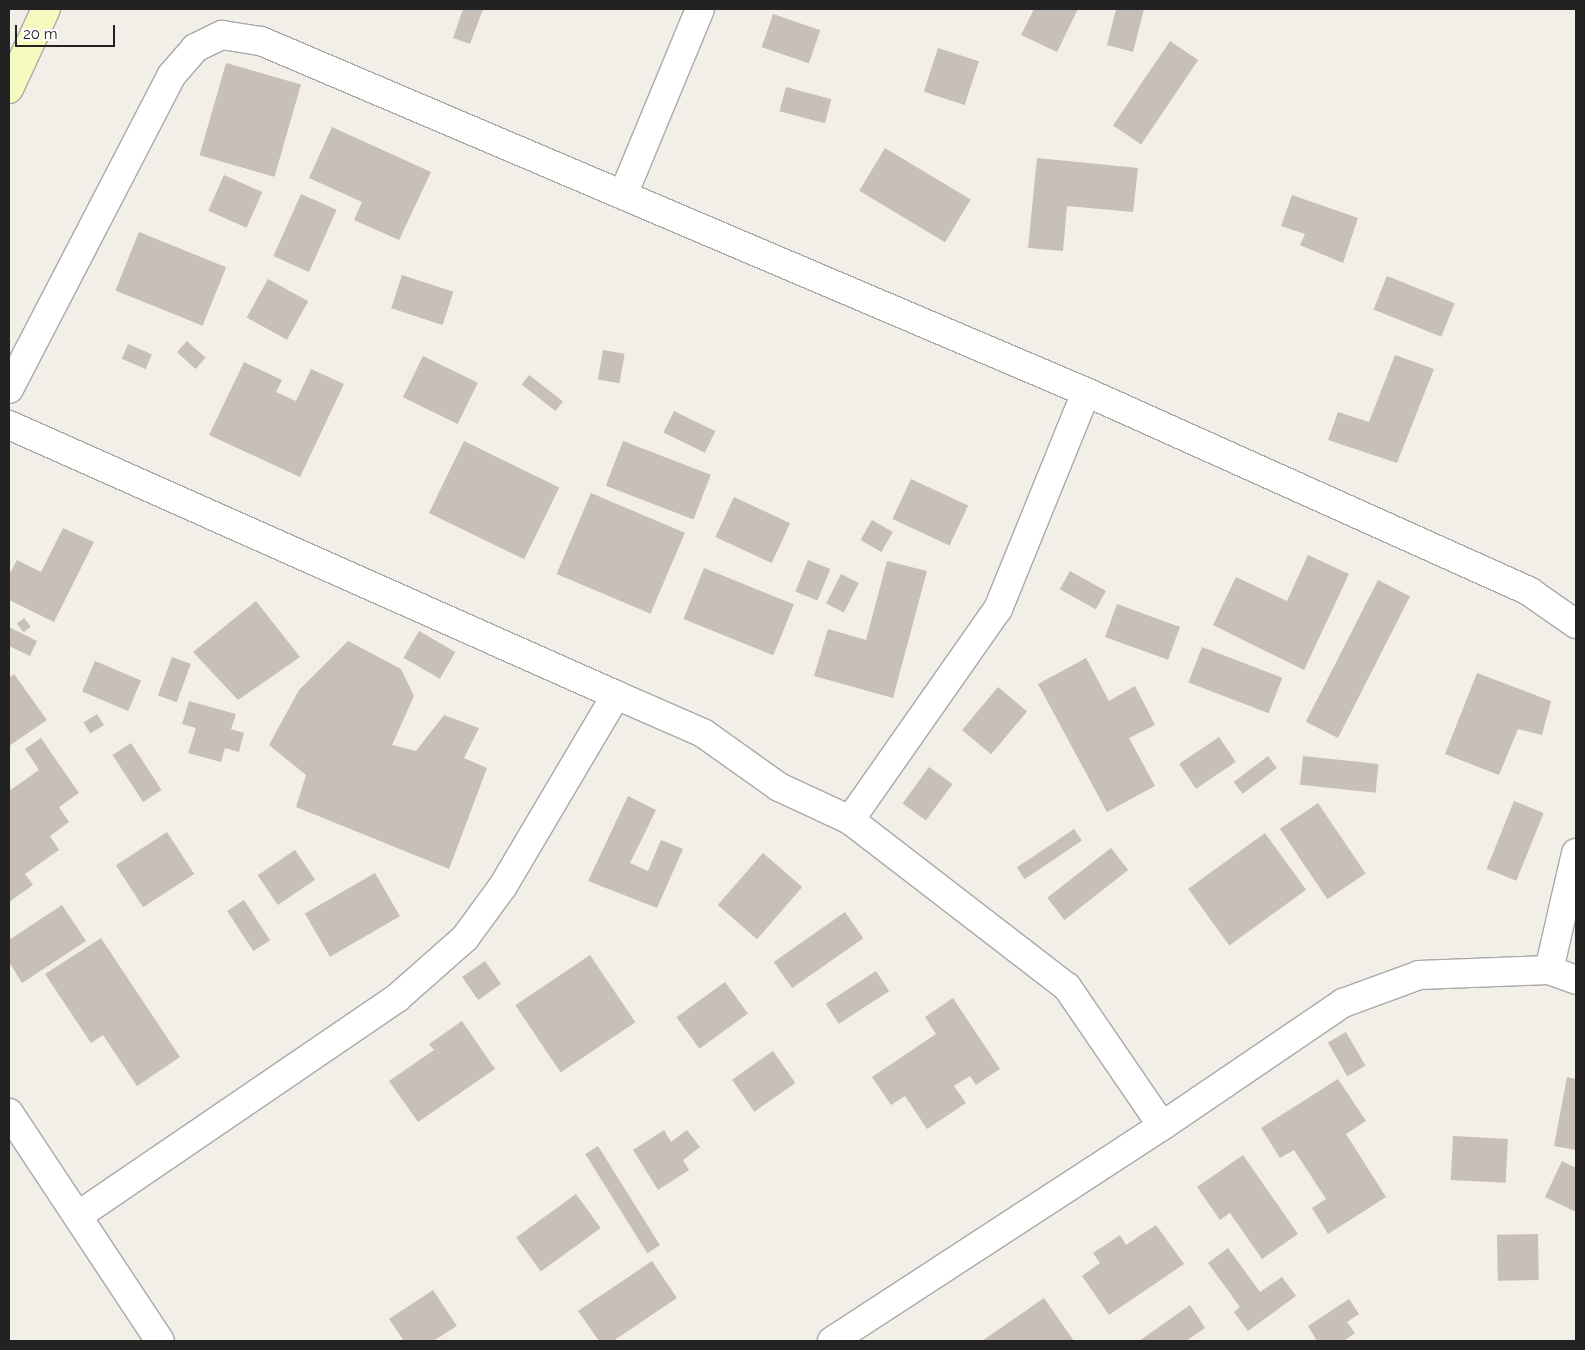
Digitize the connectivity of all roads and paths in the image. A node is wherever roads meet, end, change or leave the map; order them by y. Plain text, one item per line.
1 (46, 9) edge
2 (700, 9) edge
3 (9, 89) edge
4 (623, 195) junction
5 (9, 389) edge
6 (1086, 392) junction
7 (9, 425) edge
8 (1576, 624) edge
9 (616, 694) junction
10 (850, 820) junction
11 (1576, 853) edge
12 (1549, 970) junction
13 (1576, 980) edge
14 (9, 1113) edge
15 (1162, 1126) junction
16 (79, 1216) junction
17 (160, 1341) edge
18 (832, 1341) edge

1 - 3 street
2 - 4 street
4 - 5 street
4 - 6 street
6 - 8 street
6 - 10 street
7 - 9 street
9 - 10 street
9 - 16 street
10 - 15 street
11 - 12 street
12 - 13 street
12 - 15 street
14 - 16 street
15 - 18 street
16 - 17 street

